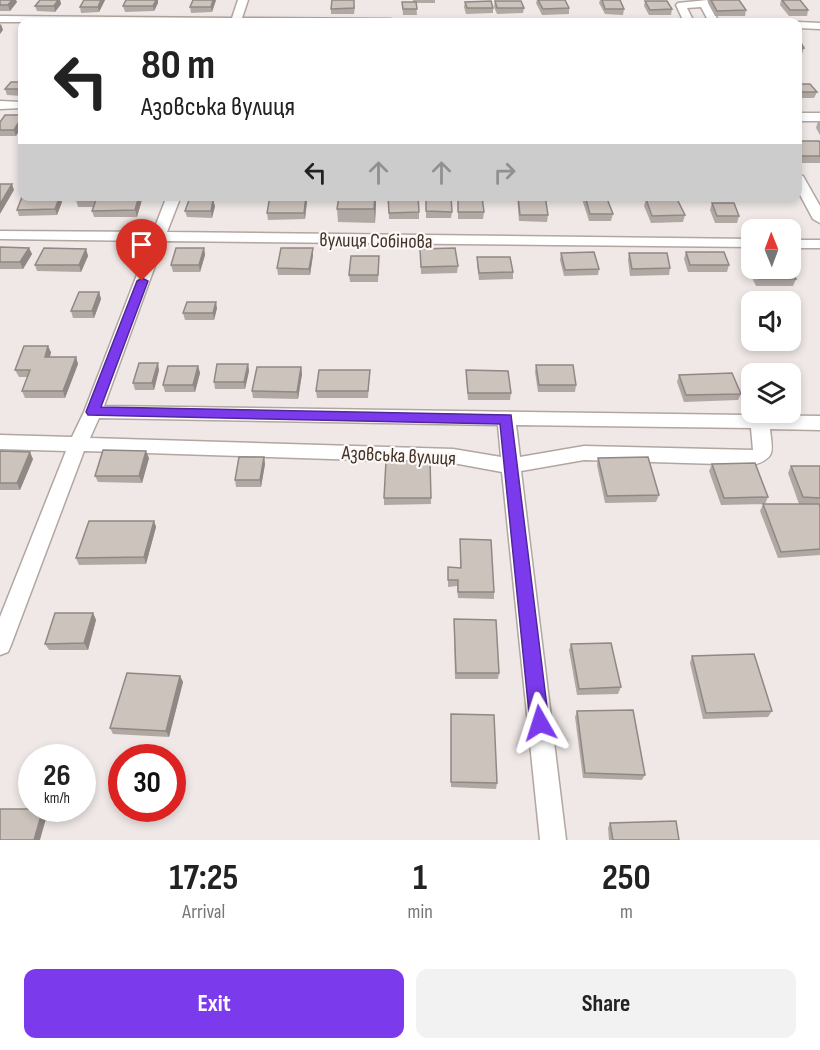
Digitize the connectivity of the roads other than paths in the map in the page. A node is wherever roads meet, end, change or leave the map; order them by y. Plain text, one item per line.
1 (243, 0) edge
2 (703, 2) edge
3 (236, 18) edge
4 (687, 18) edge
5 (712, 18) edge
6 (0, 19) edge
7 (18, 19) edge
8 (802, 25) edge
9 (820, 26) edge
10 (0, 105) edge
11 (18, 105) edge
12 (802, 117) edge
13 (820, 117) edge
14 (802, 186) edge
15 (172, 201) edge
16 (820, 219) edge
17 (0, 236) edge
18 (159, 238) junction
19 (741, 243) edge
20 (801, 243) edge
21 (820, 244) edge
22 (93, 412) junction
23 (506, 419) junction
24 (741, 423) edge
25 (760, 423) edge
26 (801, 423) edge
27 (820, 423) edge
28 (0, 442) edge
29 (78, 444) junction
30 (511, 466) junction
31 (0, 645) edge
32 (553, 840) edge

1 - 3 street
2 - 4 street
2 - 5 street
6 - 7 street
8 - 9 street
10 - 11 street
12 - 13 street
14 - 16 street
15 - 18 street
17 - 18 street, вулиця Собінова
18 - 19 street, вулиця Собінова
18 - 22 street
20 - 21 street
22 - 23 street, Азовська вулиця
22 - 29 street
23 - 24 street, Азовська вулиця
23 - 30 street
25 - 30 street, Азовська вулиця
26 - 27 street, Азовська вулиця
28 - 29 street, Азовська вулиця
29 - 30 street, Азовська вулиця
29 - 31 street
30 - 32 street

